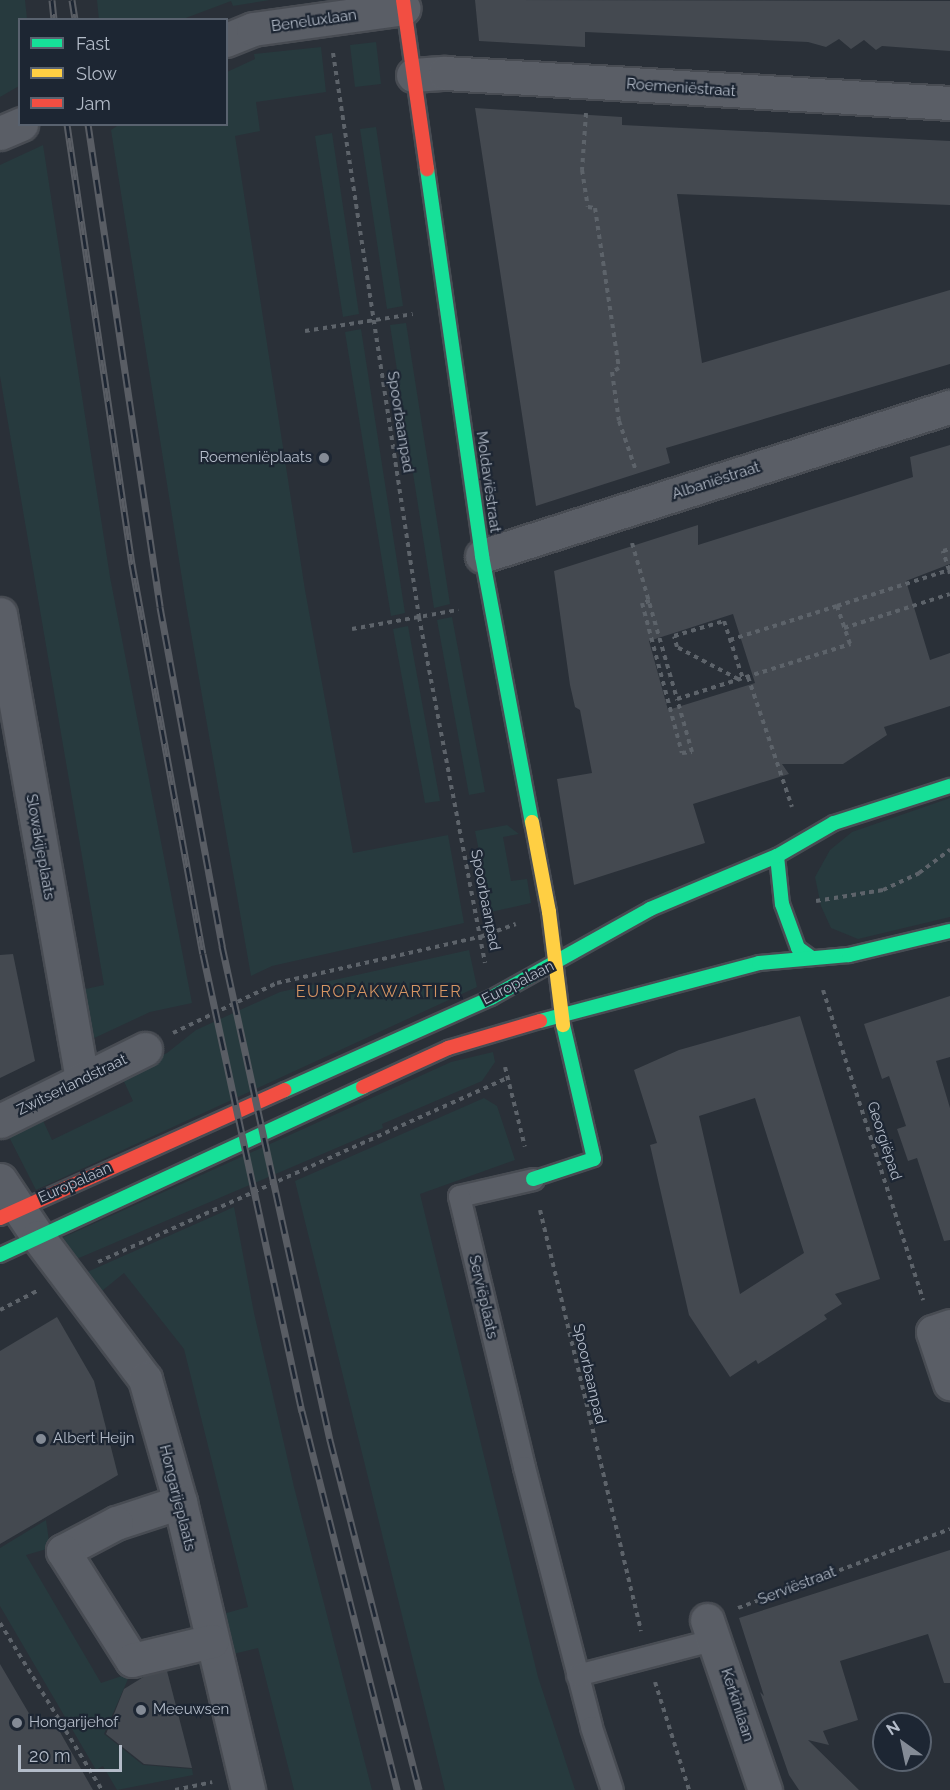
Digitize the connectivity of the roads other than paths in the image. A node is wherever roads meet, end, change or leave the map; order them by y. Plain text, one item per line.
1 (404, 4) edge
2 (228, 39) edge
3 (413, 75) junction
4 (950, 103) edge
5 (18, 125) edge
6 (0, 133) edge
7 (950, 407) edge
8 (482, 556) junction
9 (0, 614) edge
10 (950, 786) edge
11 (777, 856) junction
12 (950, 931) edge
13 (812, 958) junction
14 (553, 967) junction
15 (561, 1016) junction
16 (145, 1049) road end
17 (82, 1080) junction
18 (0, 1121) edge
19 (533, 1179) joint
20 (0, 1180) edge
21 (9, 1214) edge
22 (38, 1237) junction
23 (0, 1255) edge
24 (941, 1329) edge
25 (950, 1383) edge
26 (180, 1502) junction
27 (711, 1629) joint
28 (212, 1641) junction
29 (578, 1675) junction
30 (249, 1790) edge
31 (612, 1790) edge
32 (765, 1790) edge

1 - 2 street, Beneluxlaan
1 - 3 street, Moldaviëstraat
3 - 4 street, Roemeniëstraat
3 - 8 street, Moldaviëstraat
5 - 6 street
7 - 8 street, Albaniëstraat
8 - 14 street, Moldaviëstraat
9 - 17 street, Slowakijeplaats
10 - 11 street, Europalaan
11 - 13 street
11 - 14 street, Europalaan
12 - 13 street
13 - 15 street
14 - 15 street, Moldaviëstraat
14 - 21 street, Europalaan
15 - 19 street, Serviëplaats
15 - 22 street
16 - 17 street, Zwitserlandstraat
17 - 18 street, Zwitserlandstraat
19 - 29 lane, Serviëplaats
20 - 21 street, Europalaan
21 - 22 street, Europalaan
22 - 23 street
22 - 26 street, Hongarijeplaats
24 - 25 street
26 - 28 street, Hongarijeplaats
26 - 28 street
27 - 29 lane
27 - 32 street, Kerkinilaan
28 - 30 street, Hongarijeplaats
29 - 31 lane, Serviëplaats

